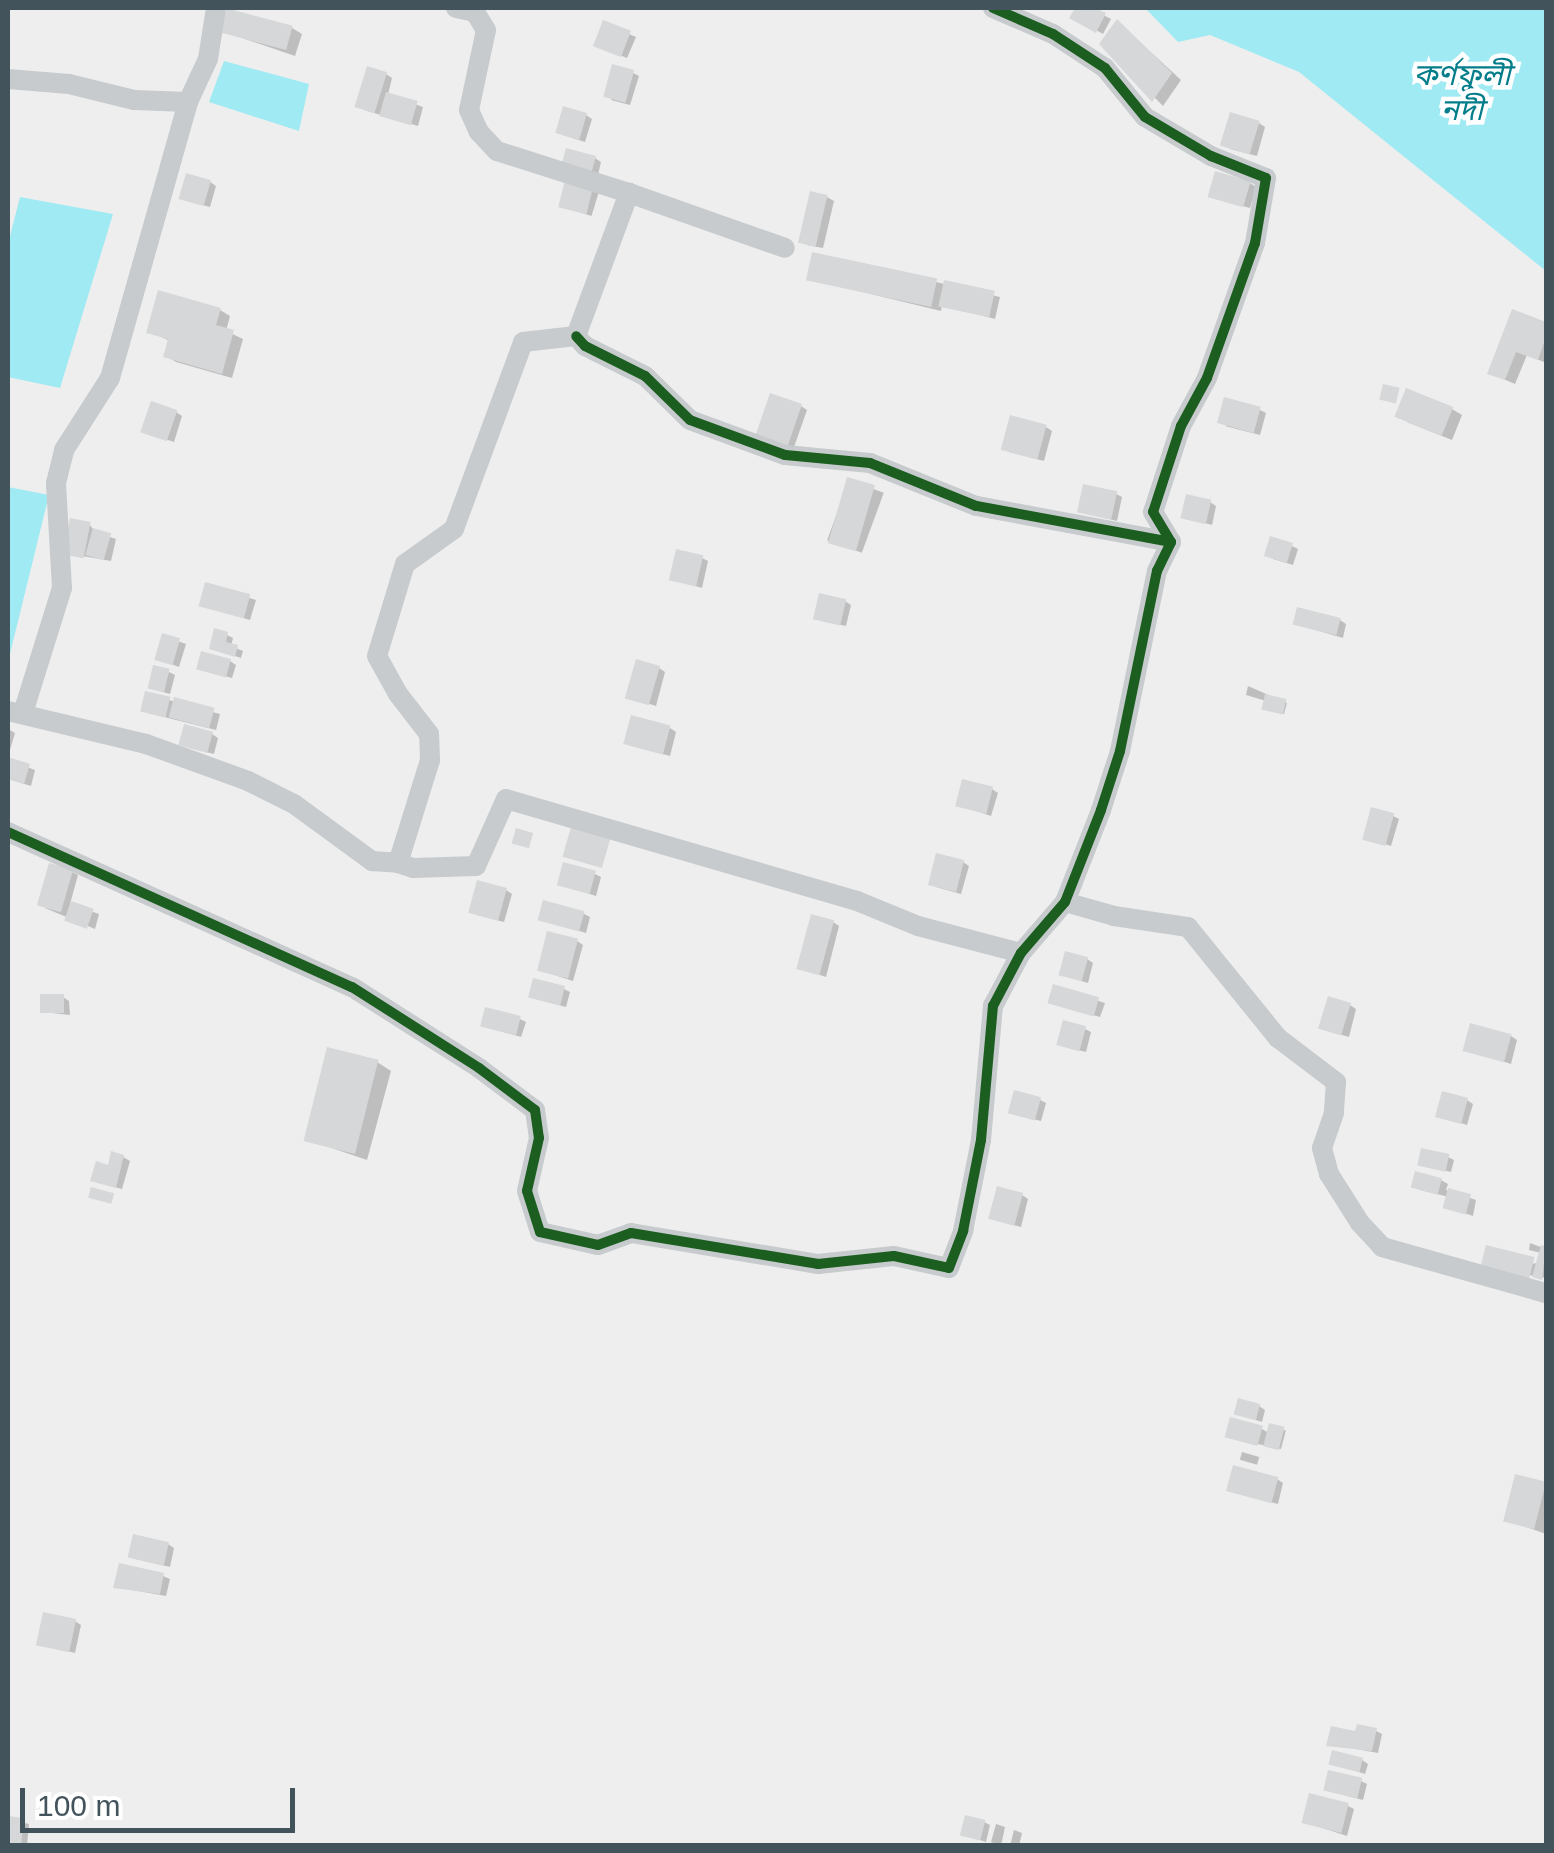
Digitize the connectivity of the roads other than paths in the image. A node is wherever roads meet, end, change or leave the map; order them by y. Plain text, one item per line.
1 (216, 8) edge
2 (456, 8) edge
3 (491, 8) edge
4 (992, 8) edge
5 (486, 30) junction
6 (8, 79) edge
7 (188, 102) junction
8 (629, 193) junction
9 (785, 248) dead end
10 (576, 336) junction
11 (1171, 542) junction
12 (15, 712) edge
13 (8, 832) edge
14 (398, 863) junction
15 (1064, 902) junction
16 (1021, 953) junction
17 (1546, 1293) edge

1 - 7 street
2 - 5 street
3 - 5 street
4 - 11 street
5 - 8 street
6 - 7 street
7 - 12 street
8 - 9 street
8 - 10 street
10 - 11 street
10 - 14 street
11 - 15 street
12 - 14 street
13 - 16 street
14 - 16 street
15 - 16 street
15 - 17 street

